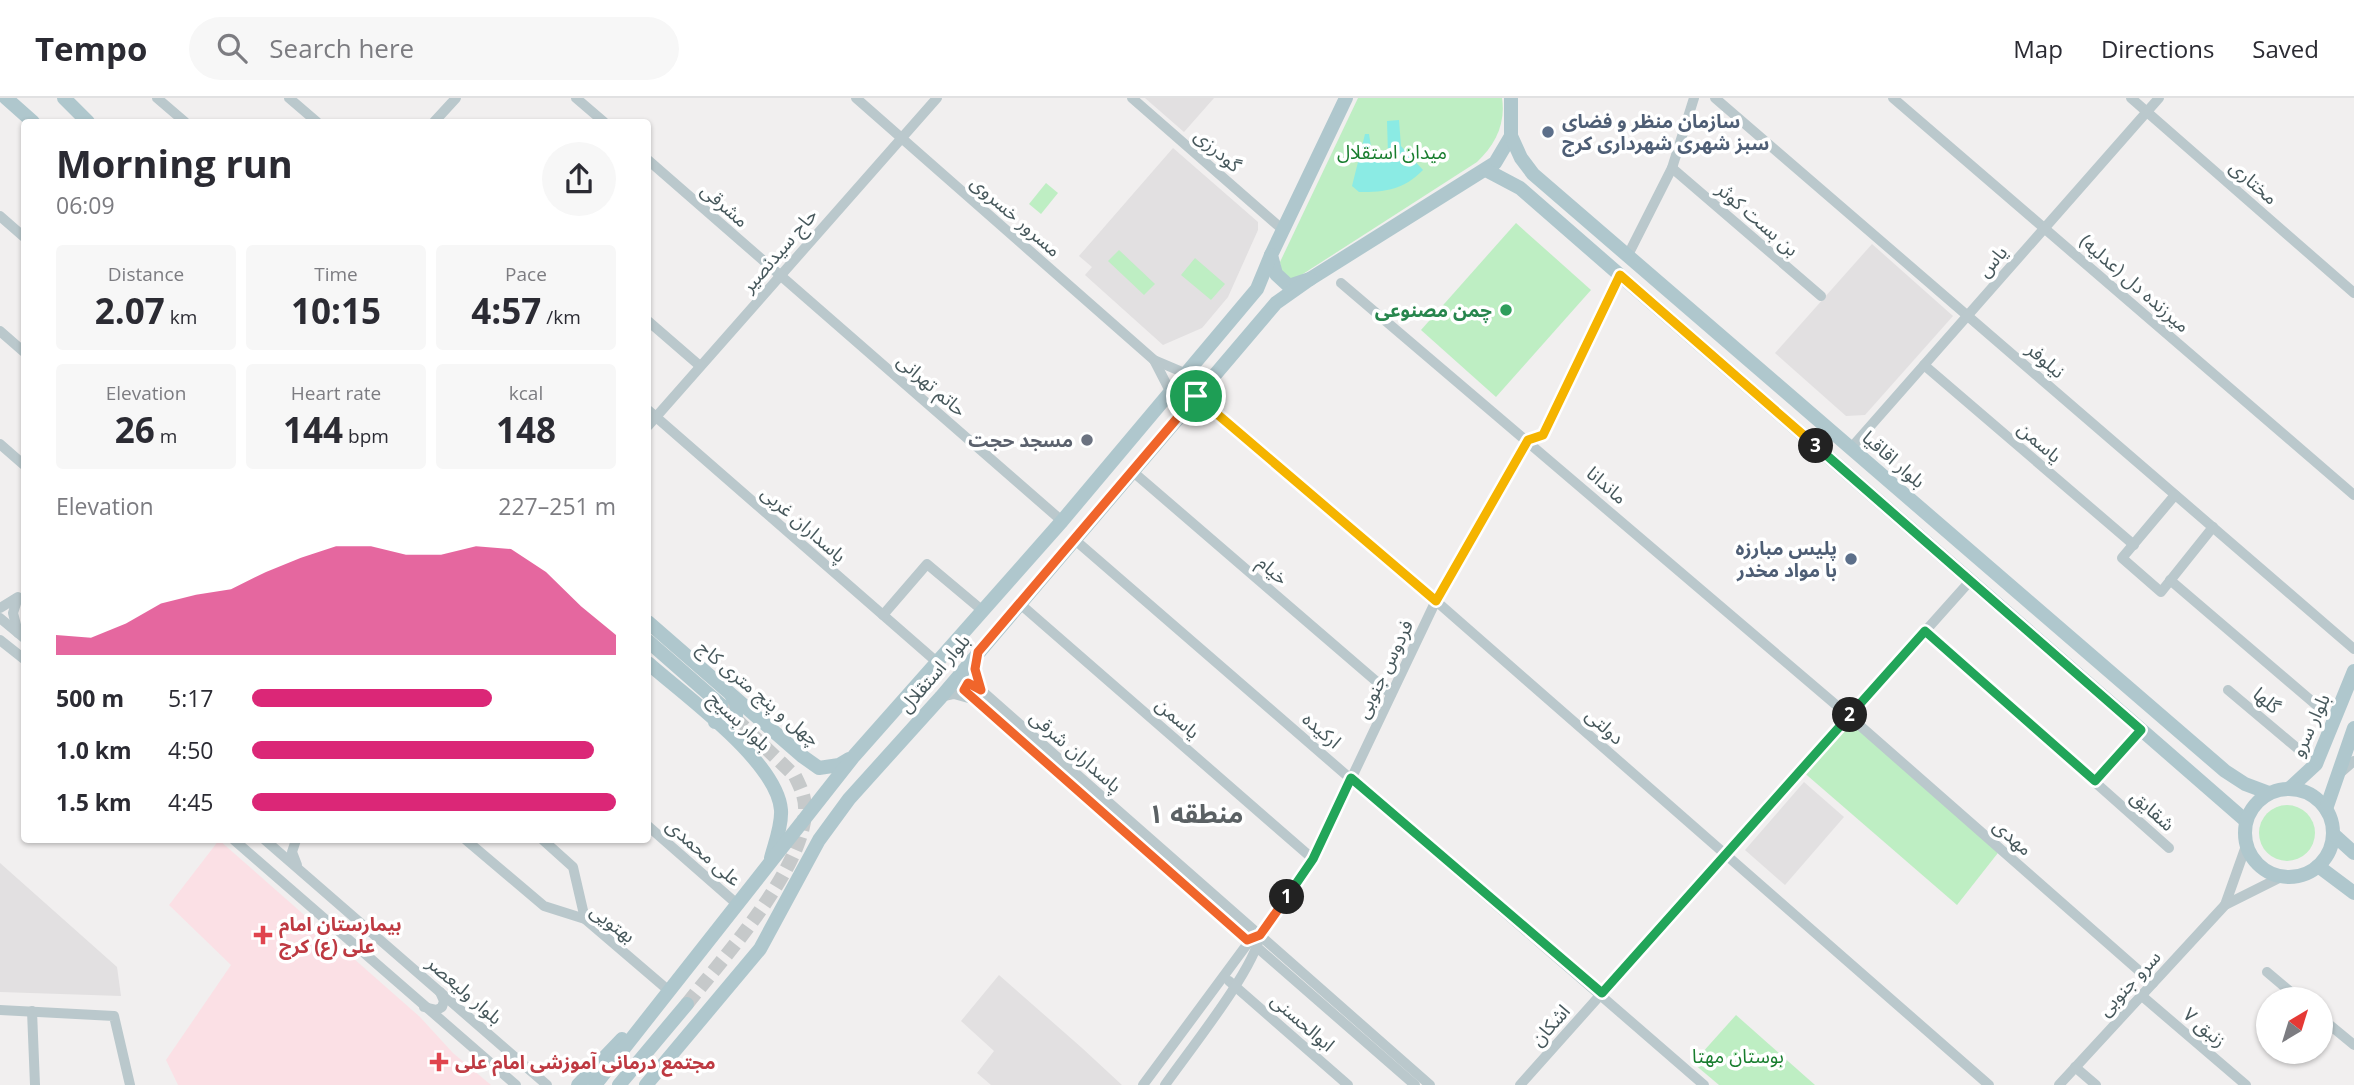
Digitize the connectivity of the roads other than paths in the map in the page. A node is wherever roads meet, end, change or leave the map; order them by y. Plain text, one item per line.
1 (6, 98) edge
2 (17, 98) edge
3 (64, 98) edge
4 (158, 98) edge
5 (289, 98) edge
6 (456, 98) edge
7 (576, 98) edge
8 (856, 98) edge
9 (937, 98) edge
10 (1132, 98) edge
11 (1346, 98) edge
12 (1511, 98) edge
13 (1694, 98) edge
14 (1715, 98) edge
15 (1893, 98) edge
16 (2131, 98) edge
17 (2159, 98) edge
18 (2147, 112) junction
19 (29, 119) edge
20 (85, 119) edge
21 (182, 119) edge
22 (314, 119) edge
23 (437, 119) edge
24 (600, 119) edge
25 (1511, 136) junction
26 (902, 138) junction
27 (651, 163) edge
28 (1672, 168) junction
29 (1486, 170) junction
30 (0, 216) edge
31 (2045, 228) junction
32 (1282, 229) junction
33 (21, 234) edge
34 (1271, 255) junction
35 (1628, 255) junction
36 (1620, 275) junction
37 (780, 276) junction
38 (1310, 279) junction
39 (1341, 283) dead end
40 (2354, 293) edge
41 (1821, 296) dead end
42 (1967, 316) junction
43 (651, 324) edge
44 (0, 331) edge
45 (21, 349) edge
46 (1154, 360) junction
47 (1924, 365) junction
48 (700, 366) junction
49 (1187, 374) junction
50 (1171, 393) junction
51 (1196, 396) junction
52 (651, 417) edge
53 (651, 419) edge
54 (1528, 440) junction
55 (0, 444) edge
56 (1851, 448) junction
57 (21, 462) edge
58 (1132, 471) junction
59 (2175, 495) junction
60 (2354, 495) edge
61 (1062, 521) junction
62 (2213, 527) junction
63 (1075, 540) junction
64 (2134, 545) junction
65 (2170, 580) junction
66 (1970, 581) junction
67 (21, 594) edge
68 (1436, 601) junction
69 (1019, 603) junction
70 (0, 608) edge
71 (983, 611) junction
72 (883, 615) junction
73 (0, 618) edge
74 (651, 625) edge
75 (1925, 631) junction
76 (21, 635) edge
77 (1, 641) edge
78 (651, 643) edge
79 (2354, 649) edge
80 (978, 652) junction
81 (21, 657) edge
82 (938, 663) junction
83 (651, 666) edge
84 (2354, 671) edge
85 (981, 690) junction
86 (2228, 690) dead end
87 (1391, 694) junction
88 (942, 697) junction
89 (972, 699) junction
90 (726, 701) junction
91 (1849, 716) junction
92 (2335, 720) junction
93 (715, 722) junction
94 (2354, 728) edge
95 (2141, 730) junction
96 (854, 756) junction
97 (2354, 761) edge
98 (2316, 764) junction
99 (2337, 776) junction
100 (1351, 778) junction
101 (2095, 781) junction
102 (2290, 788) junction
103 (2269, 793) junction
104 (2326, 809) junction
105 (2246, 821) junction
106 (651, 829) edge
107 (2333, 834) junction
108 (237, 843) edge
109 (269, 843) edge
110 (294, 843) edge
111 (470, 843) edge
112 (546, 843) edge
113 (2246, 846) junction
114 (2169, 848) dead end
115 (2354, 853) edge
116 (1724, 856) junction
117 (1313, 859) junction
118 (770, 862) junction
119 (2318, 866) junction
120 (301, 870) junction
121 (2281, 877) junction
122 (2354, 893) edge
123 (737, 904) junction
124 (2225, 905) junction
125 (585, 919) junction
126 (1260, 935) junction
127 (1247, 940) junction
128 (1258, 949) junction
129 (2267, 972) dead end
130 (1223, 977) junction
131 (2153, 983) junction
132 (1234, 986) junction
133 (2285, 987) edge
134 (668, 990) junction
135 (439, 991) junction
136 (1602, 993) junction
137 (2142, 996) junction
138 (687, 1004) tunnel mouth
139 (422, 1006) junction
140 (0, 1010) edge
141 (32, 1011) junction
142 (469, 1016) junction
143 (642, 1022) junction
144 (2333, 1028) edge
145 (454, 1034) junction
146 (2354, 1045) edge
147 (2075, 1067) junction
148 (543, 1083) edge
149 (35, 1085) edge
150 (130, 1085) edge
151 (516, 1085) edge
152 (578, 1085) edge
153 (595, 1085) edge
154 (619, 1085) edge
155 (646, 1085) edge
156 (1143, 1085) edge
157 (1165, 1085) edge
158 (1348, 1085) edge
159 (1415, 1085) edge
160 (1430, 1085) edge
161 (1520, 1085) edge
162 (1704, 1085) edge
163 (1989, 1085) edge
164 (2059, 1085) edge
165 (2096, 1085) edge
166 (2246, 1085) edge

1 - 19 main road
2 - 19 main road
3 - 20 main road
4 - 21 street
5 - 22 street
6 - 23 street
7 - 24 street
8 - 26 street, مسرور خسروی
9 - 26 street, حاج سیدنصیر
10 - 32 street, گودرزی
11 - 32 main road
12 - 25 main road
13 - 28 street
14 - 42 street, نیلوفر
15 - 31 street, میرزنده دل (عدلیه)
16 - 18 street, مختاری
17 - 18 street, یاس
18 - 31 street, یاس
18 - 40 street, مختاری
25 - 29 main road
25 - 35 main road, بلوار اقاقیا
26 - 37 street, حاج سیدنصیر
26 - 46 street, مسرور خسروی
27 - 37 street, مشرقی
28 - 35 street
28 - 41 street, بن بست کوثر
29 - 36 main road
29 - 38 main road
30 - 33 street
31 - 42 street, یاس
31 - 60 street, میرزنده دل (عدلیه)
32 - 34 main road
34 - 38 main road
34 - 49 main road, بلوار استقلال
35 - 56 main road, بلوار اقاقیا
36 - 54 street, فردوس جنوبی
36 - 66 main road
37 - 48 street, حاج سیدنصیر
37 - 61 street, حاتم تهرانی
38 - 51 main road, بلوار استقلال
39 - 54 street, ماندانا
42 - 47 street, یاس
42 - 59 street, نیلوفر
43 - 48 street
44 - 45 street
46 - 49 street
46 - 50 street
47 - 56 street, یاس
47 - 64 street, یاسمن
48 - 52 street, حاج سیدنصیر
49 - 50 main road, بلوار استقلال
50 - 61 main road, بلوار استقلال
51 - 58 main road, بلوار استقلال
51 - 68 street, دولتی
53 - 72 street, پاسداران غربی
54 - 68 street, فردوس جنوبی
54 - 91 street, ماندانا
55 - 57 street
56 - 103 main road, بلوار اقاقیا
58 - 63 main road, بلوار استقلال
58 - 87 street, خیام
59 - 62 street, نیلوفر
59 - 64 street
61 - 71 main road, بلوار استقلال
62 - 65 street
62 - 79 street, نیلوفر
63 - 69 main road, بلوار استقلال
63 - 100 street, ارکیده
64 - 65 street
65 - 92 street
66 - 75 street, اشکان
66 - 95 main road
67 - 70 street
67 - 76 street
68 - 87 street, فردوس جنوبی
68 - 116 street, دولتی
69 - 80 main road, بلوار استقلال
69 - 117 street, یاسمن
71 - 72 street
71 - 82 main road, بلوار استقلال
72 - 82 street, پاسداران غربی
73 - 76 street
74 - 90 main road, چهل و پنج متری کاج
75 - 91 street, اشکان
75 - 101 street, شقایق
77 - 81 street
78 - 90 main road
80 - 85 street
80 - 88 main road, بلوار استقلال
82 - 96 main road, بلوار استقلال
83 - 93 main road, بلوار بسیج
84 - 92 main road, بلوار سرو
85 - 89 street
85 - 126 street, پاسداران شرقی
86 - 98 street, گلها
87 - 100 street, فردوس جنوبی
88 - 89 street
88 - 155 main road, بلوار استقلال
89 - 127 street, پاسداران شرقی
90 - 93 main road
90 - 96 main road, چهل و پنج متری کاج
91 - 116 street, اشکان
91 - 131 street, مهدی
92 - 98 main road, بلوار سرو
93 - 118 main road, بلوار بسیج
94 - 99 main road
95 - 101 street
95 - 105 main road
96 - 118 main road, بلوار استقلال
97 - 99 street
98 - 99 main road
98 - 102 main road, بلوار سرو
99 - 104 main road
100 - 117 street, فردوس جنوبی
100 - 136 street, ارکیده
101 - 114 street, شقایق
102 - 103 main road
102 - 104 main road
103 - 105 main road
104 - 107 main road
105 - 113 main road
106 - 123 street, علی محمدی
107 - 115 main road
107 - 119 main road
108 - 139 street, بلوار ولیعصر
109 - 120 street, بلوار ولیعصر
110 - 120 street
111 - 125 street, بهتویی
112 - 125 street
113 - 121 main road
113 - 124 street, سرو جنوبی
116 - 136 street, اشکان
116 - 163 street, دولتی
117 - 126 street, فردوس جنوبی
118 - 123 main road, بلوار استقلال
119 - 121 main road
119 - 122 main road
120 - 135 street, بلوار ولیعصر
121 - 124 street, سرو جنوبی
123 - 134 main road, بلوار استقلال
124 - 131 street, سرو جنوبی
125 - 134 street, بهتویی
126 - 127 street
126 - 128 street, فردوس جنوبی
126 - 160 street, پاسداران شرقی
127 - 128 street, پاسداران شرقی
127 - 130 street
128 - 132 street, فردوس جنوبی
128 - 159 street, پاسداران شرقی
129 - 133 street
130 - 132 street, ابوالحسنی
130 - 156 street
131 - 137 street, سرو جنوبی
132 - 157 street, فردوس جنوبی
132 - 158 street, ابوالحسنی
134 - 143 main road, بلوار استقلال
135 - 139 street
135 - 142 street, بلوار ولیعصر
136 - 161 street, اشکان
136 - 162 street, ارکیده
137 - 147 street, سرو جنوبی
137 - 166 street, زنبق ۷
138 - 154 main road
139 - 145 street, بلوار ولیعصر
140 - 141 street
141 - 149 street
141 - 150 street
142 - 145 street
142 - 148 street, بلوار ولیعصر
143 - 152 main road
143 - 153 main road
144 - 146 street
145 - 151 street, بلوار ولیعصر
147 - 164 street, سرو جنوبی
147 - 165 street

